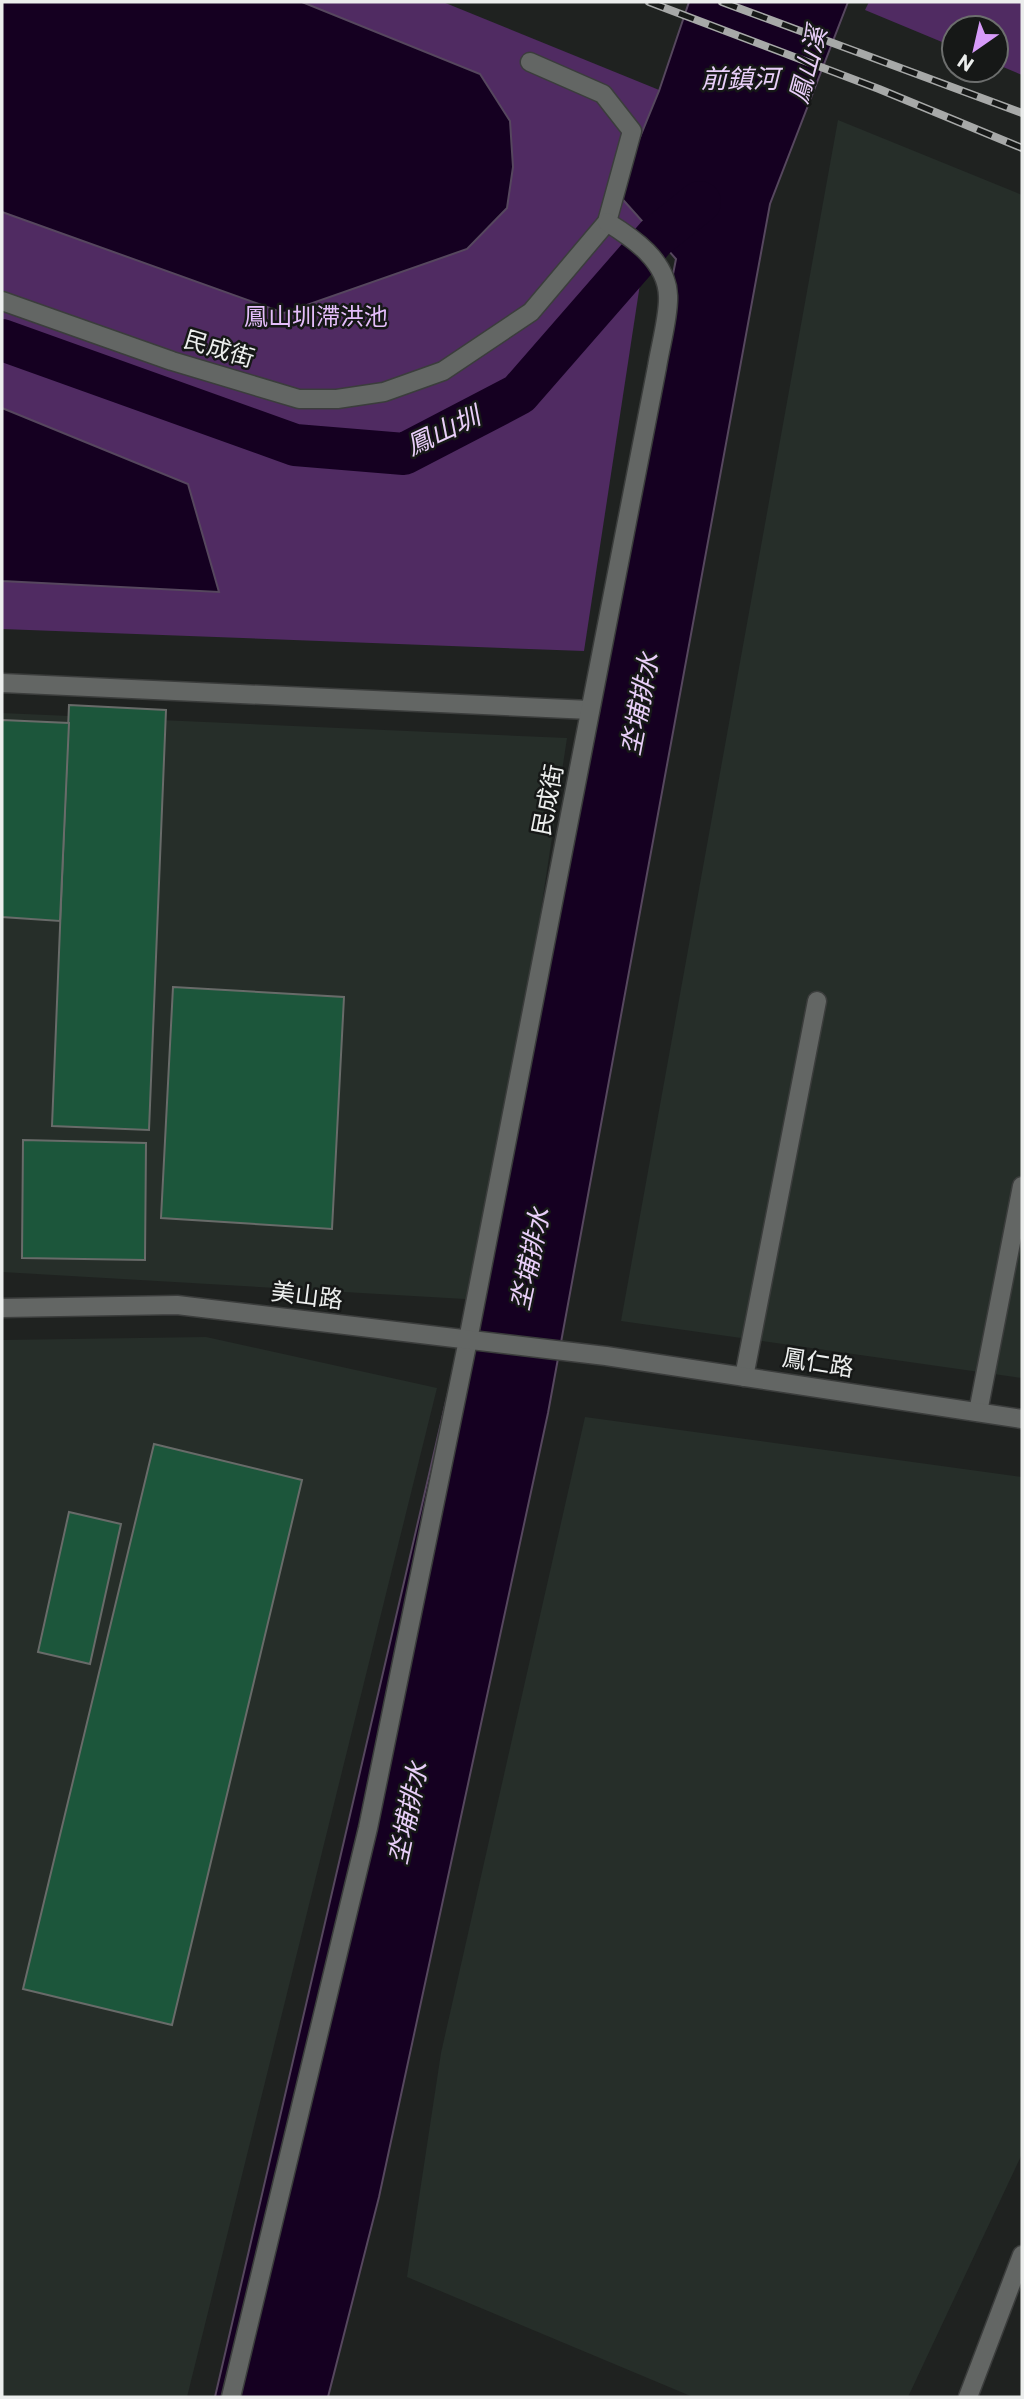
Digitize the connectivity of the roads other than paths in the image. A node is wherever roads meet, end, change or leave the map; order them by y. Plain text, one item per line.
1 (530, 62) dead end
2 (607, 222) junction
3 (2, 301) edge
4 (2, 682) edge
5 (590, 710) junction
6 (817, 1001) dead end
7 (1022, 1186) edge
8 (2, 1308) edge
9 (468, 1340) junction
10 (606, 1356) joint
11 (744, 1377) junction
12 (978, 1412) junction
13 (1022, 1419) edge
14 (1022, 2255) edge
15 (231, 2397) edge
16 (968, 2397) edge

1 - 2 street, 民成街
2 - 3 street, 民成街
2 - 5 street, 民成街
4 - 5 street
5 - 9 street, 民成街
6 - 11 street
7 - 12 street
8 - 9 street, 美山路
9 - 10 street, 美山路
9 - 15 street, 民成街
10 - 11 street, 鳳仁路
11 - 12 street, 鳳仁路
12 - 13 street, 鳳仁路
14 - 16 street

